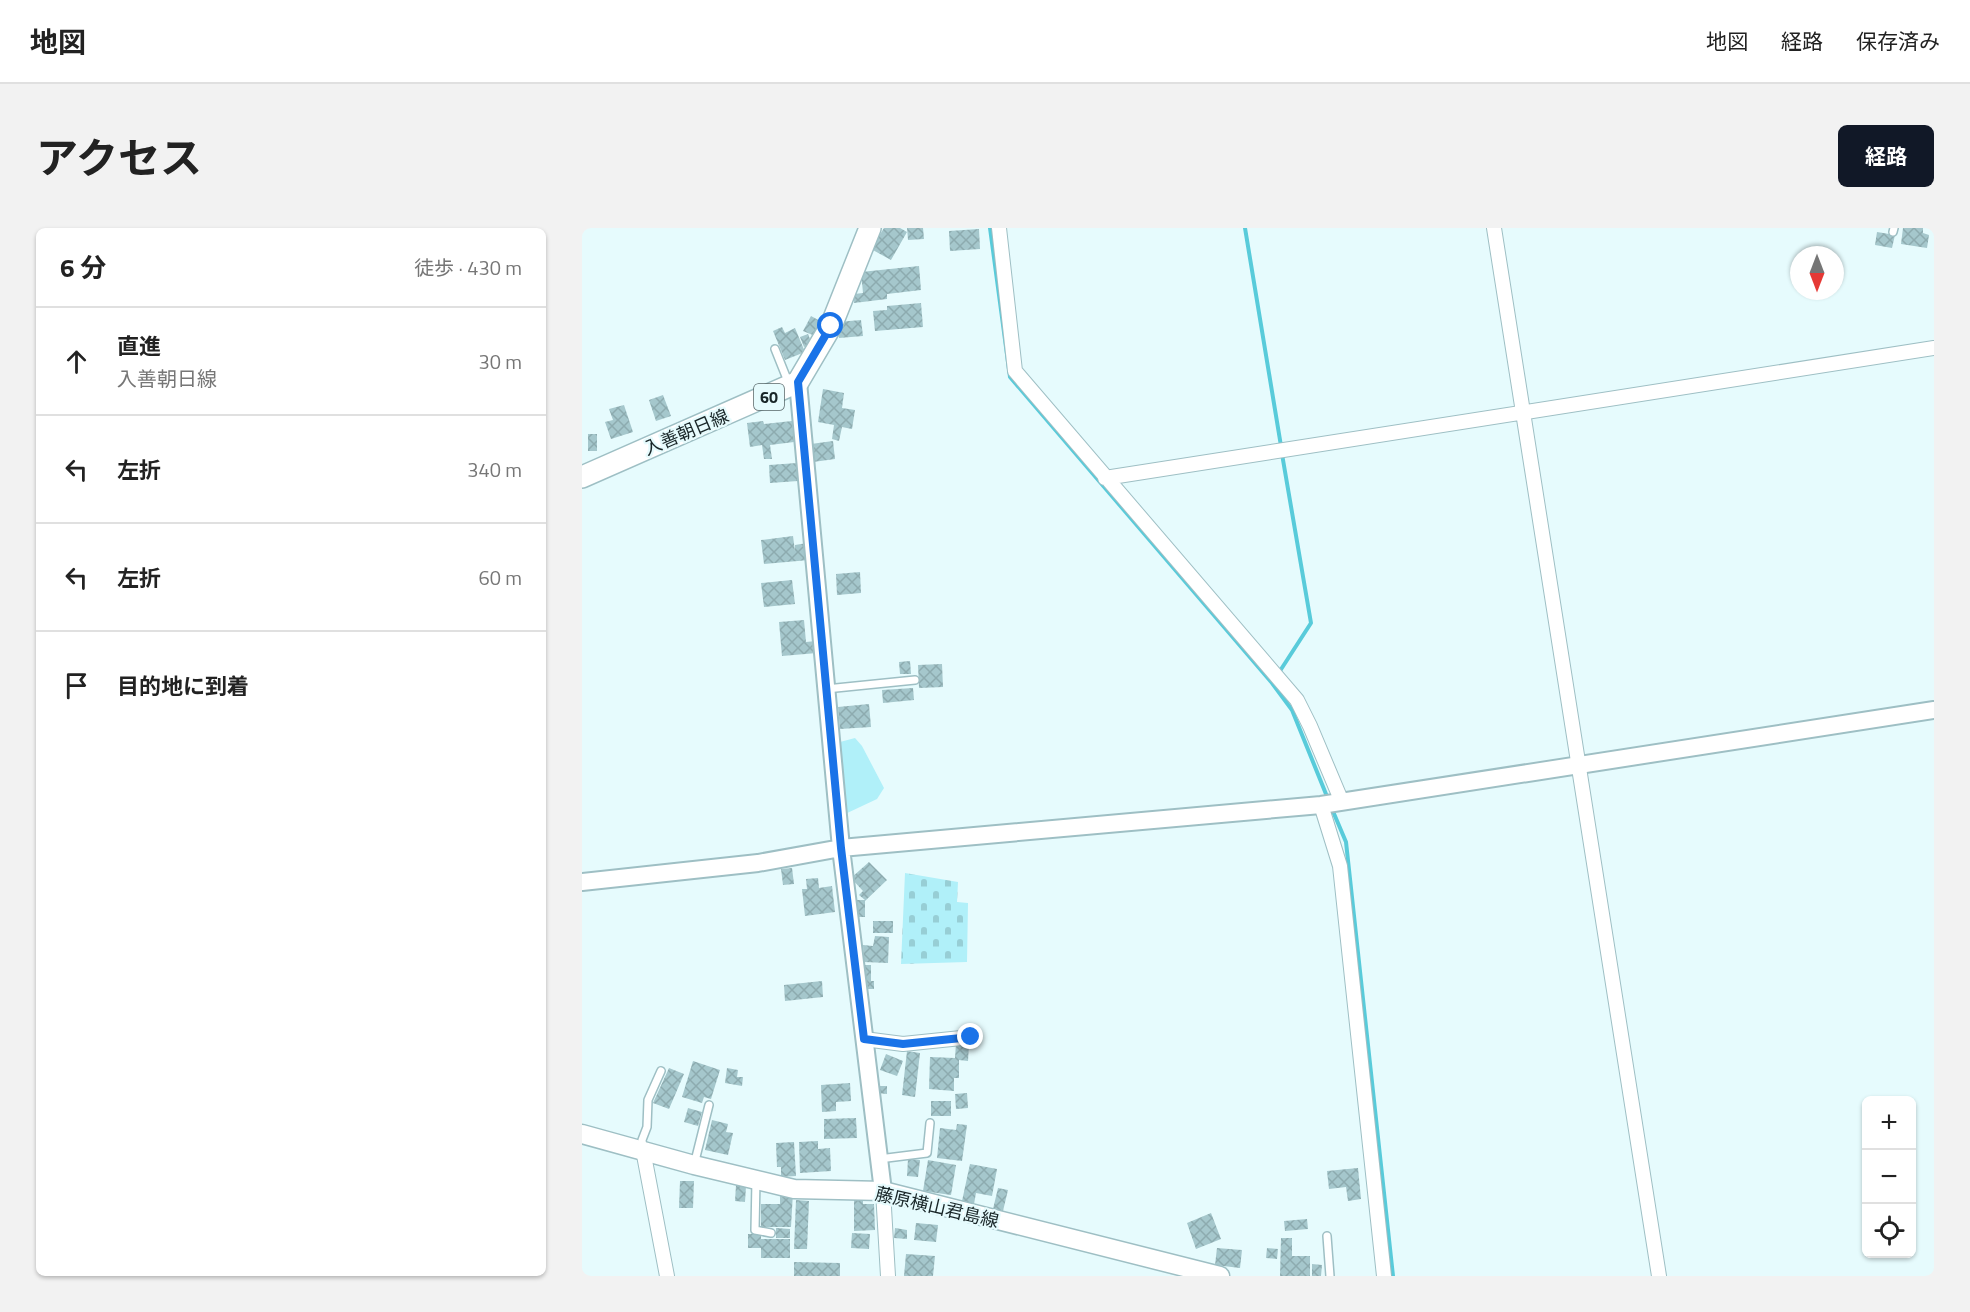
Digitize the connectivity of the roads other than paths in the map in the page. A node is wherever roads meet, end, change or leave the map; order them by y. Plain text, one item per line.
1 (870, 228) edge
2 (999, 228) edge
3 (1494, 228) edge
4 (1934, 348) edge
5 (775, 349) dead end
6 (794, 384) junction
7 (1522, 413) junction
8 (582, 477) edge
9 (1105, 478) junction
10 (915, 680) dead end
11 (826, 689) junction
12 (1934, 710) edge
13 (1578, 766) junction
14 (1342, 802) junction
15 (1321, 805) junction
16 (841, 848) junction
17 (582, 882) edge
18 (971, 1037) dead end
19 (864, 1039) junction
20 (661, 1071) dead end
21 (709, 1105) dead end
22 (930, 1123) dead end
23 (582, 1134) edge
24 (643, 1150) junction
25 (879, 1159) junction
26 (694, 1165) junction
27 (756, 1180) junction
28 (883, 1191) junction
29 (771, 1233) dead end
30 (1327, 1236) dead end
31 (667, 1276) edge
32 (888, 1276) edge
33 (1220, 1276) edge
34 (1330, 1276) edge
35 (1384, 1276) edge
36 (1659, 1276) edge

1 - 6 main road, 60
2 - 9 street
3 - 7 street
4 - 7 street
5 - 6 lane
6 - 8 main road, 入善朝日線 / 60
6 - 11 street
7 - 9 street
7 - 13 street
9 - 14 street
10 - 11 lane
11 - 16 street
12 - 13 street
13 - 14 street
13 - 36 street
14 - 15 street
15 - 16 street
15 - 35 street
16 - 17 street
16 - 19 street
18 - 19 street
19 - 25 street
20 - 24 lane
21 - 26 lane
22 - 25 lane
23 - 24 main road, 藤原横山君島線
24 - 26 main road, 藤原横山君島線
24 - 31 street
25 - 28 street
26 - 27 main road, 藤原横山君島線
27 - 28 main road, 藤原横山君島線
27 - 29 lane
28 - 32 street
28 - 33 main road, 藤原横山君島線
30 - 34 lane

